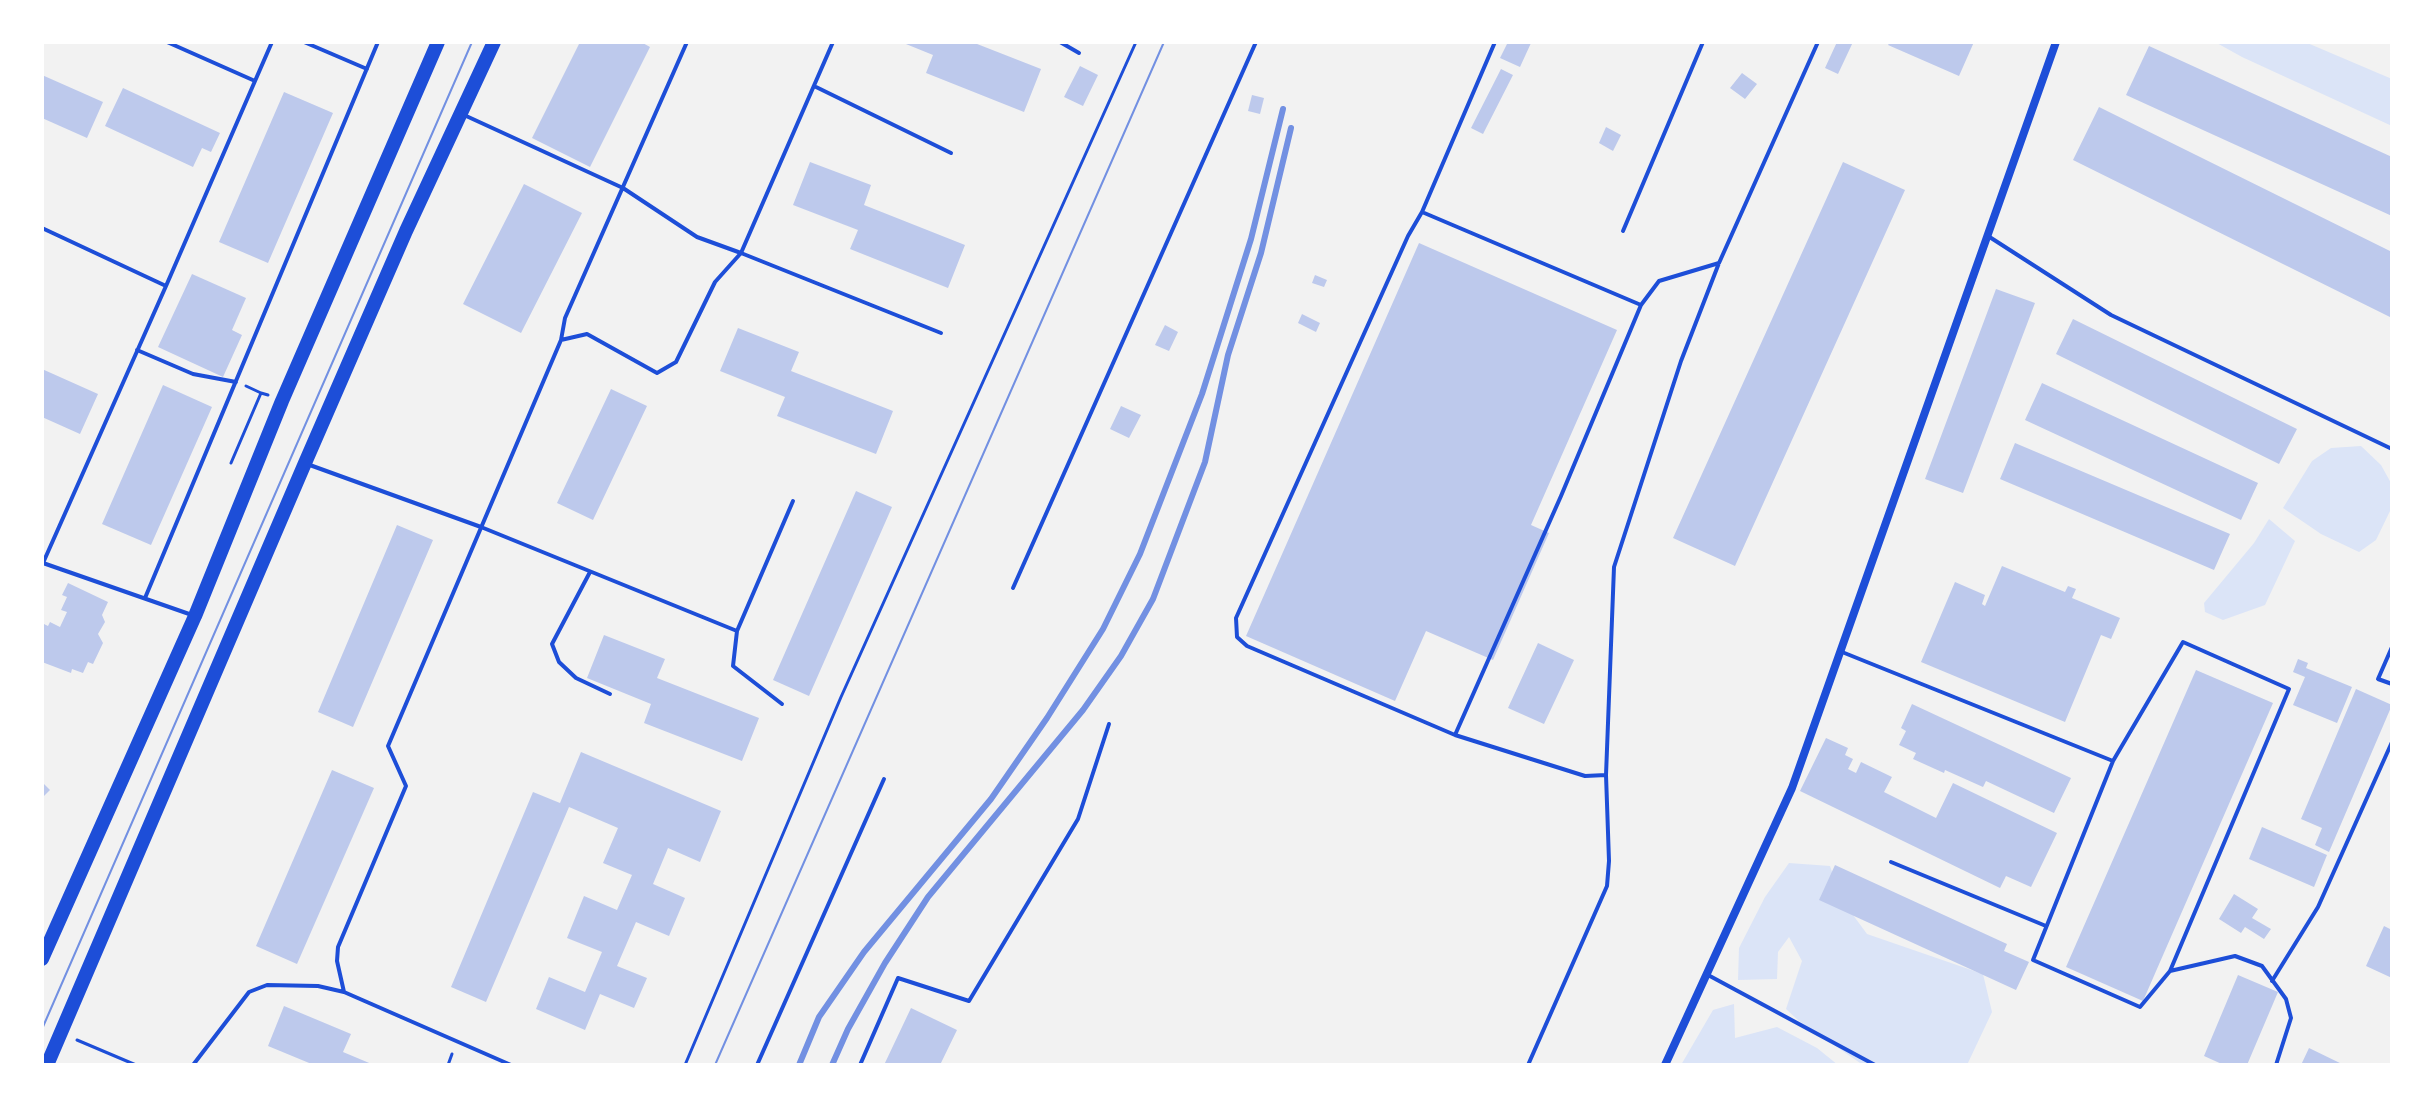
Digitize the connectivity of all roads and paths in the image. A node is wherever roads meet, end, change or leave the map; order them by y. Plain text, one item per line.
1 (167, 42) edge
2 (272, 42) edge
3 (304, 42) edge
4 (378, 42) edge
5 (438, 42) edge
6 (496, 42) edge
7 (687, 42) edge
8 (833, 42) edge
9 (1060, 42) edge
10 (1136, 42) edge
11 (1256, 42) edge
12 (1495, 42) edge
13 (1703, 42) edge
14 (1818, 42) edge
15 (2056, 42) edge
16 (1079, 53) dead end
17 (367, 69) junction
18 (255, 81) junction
19 (814, 86) junction
20 (461, 114) junction
21 (951, 153) dead end
22 (623, 188) junction
23 (1422, 212) junction
24 (42, 228) edge
25 (1623, 231) dead end
26 (1987, 235) junction
27 (741, 253) junction
28 (1719, 263) junction
29 (166, 286) junction
30 (1641, 305) junction
31 (941, 333) dead end
32 (561, 340) junction
33 (137, 350) junction
34 (236, 382) junction
35 (261, 393) dead end
36 (2392, 449) edge
37 (305, 463) junction
38 (793, 501) dead end
39 (481, 527) junction
40 (590, 572) junction
41 (1013, 588) dead end
42 (145, 598) junction
43 (195, 616) junction
44 (737, 631) junction
45 (2392, 647) edge
46 (1840, 651) junction
47 (2392, 684) edge
48 (610, 694) dead end
49 (782, 704) dead end
50 (1109, 724) dead end
51 (1455, 735) junction
52 (2392, 742) edge
53 (2113, 761) junction
54 (1606, 775) junction
55 (884, 779) dead end
56 (1891, 862) dead end
57 (2046, 926) junction
58 (42, 959) edge
59 (2170, 971) junction
60 (1707, 974) junction
61 (2272, 981) junction
62 (344, 992) junction
63 (77, 1040) dead end
64 (47, 1065) edge
65 (136, 1065) edge
66 (193, 1065) edge
67 (511, 1065) edge
68 (685, 1065) edge
69 (757, 1065) edge
70 (860, 1065) edge
71 (1528, 1065) edge
72 (1665, 1065) edge
73 (1875, 1065) edge
74 (2276, 1065) edge

1 - 18 lane
2 - 18 lane
3 - 17 lane
4 - 17 lane
5 - 43 main road
6 - 20 main road
7 - 22 lane
8 - 19 lane
9 - 16 lane
10 - 68 path
11 - 41 lane
12 - 23 lane
13 - 25 lane
14 - 28 lane
15 - 26 street
17 - 34 lane
18 - 29 lane
19 - 21 lane
19 - 27 lane
20 - 22 lane
20 - 37 main road
22 - 27 lane
22 - 32 lane
23 - 30 lane
23 - 51 lane
24 - 29 lane
26 - 36 lane
26 - 46 street
27 - 31 lane
27 - 32 lane
28 - 30 lane
28 - 54 lane
29 - 33 lane
30 - 51 lane
32 - 39 lane
33 - 34 lane
33 - 42 lane
34 - 35 path
34 - 42 lane
37 - 39 lane
37 - 64 main road
38 - 44 lane
39 - 40 lane
39 - 62 lane
40 - 44 lane
40 - 48 lane
42 - 43 lane
43 - 58 main road
44 - 49 lane
45 - 47 lane
46 - 53 lane
46 - 60 street
50 - 70 lane
51 - 54 lane
52 - 61 lane
53 - 57 lane
53 - 59 lane
54 - 71 lane
55 - 69 lane
56 - 57 lane
57 - 59 lane
59 - 61 lane
60 - 72 street
60 - 73 lane
61 - 74 lane
62 - 66 lane
62 - 67 lane
63 - 65 path

